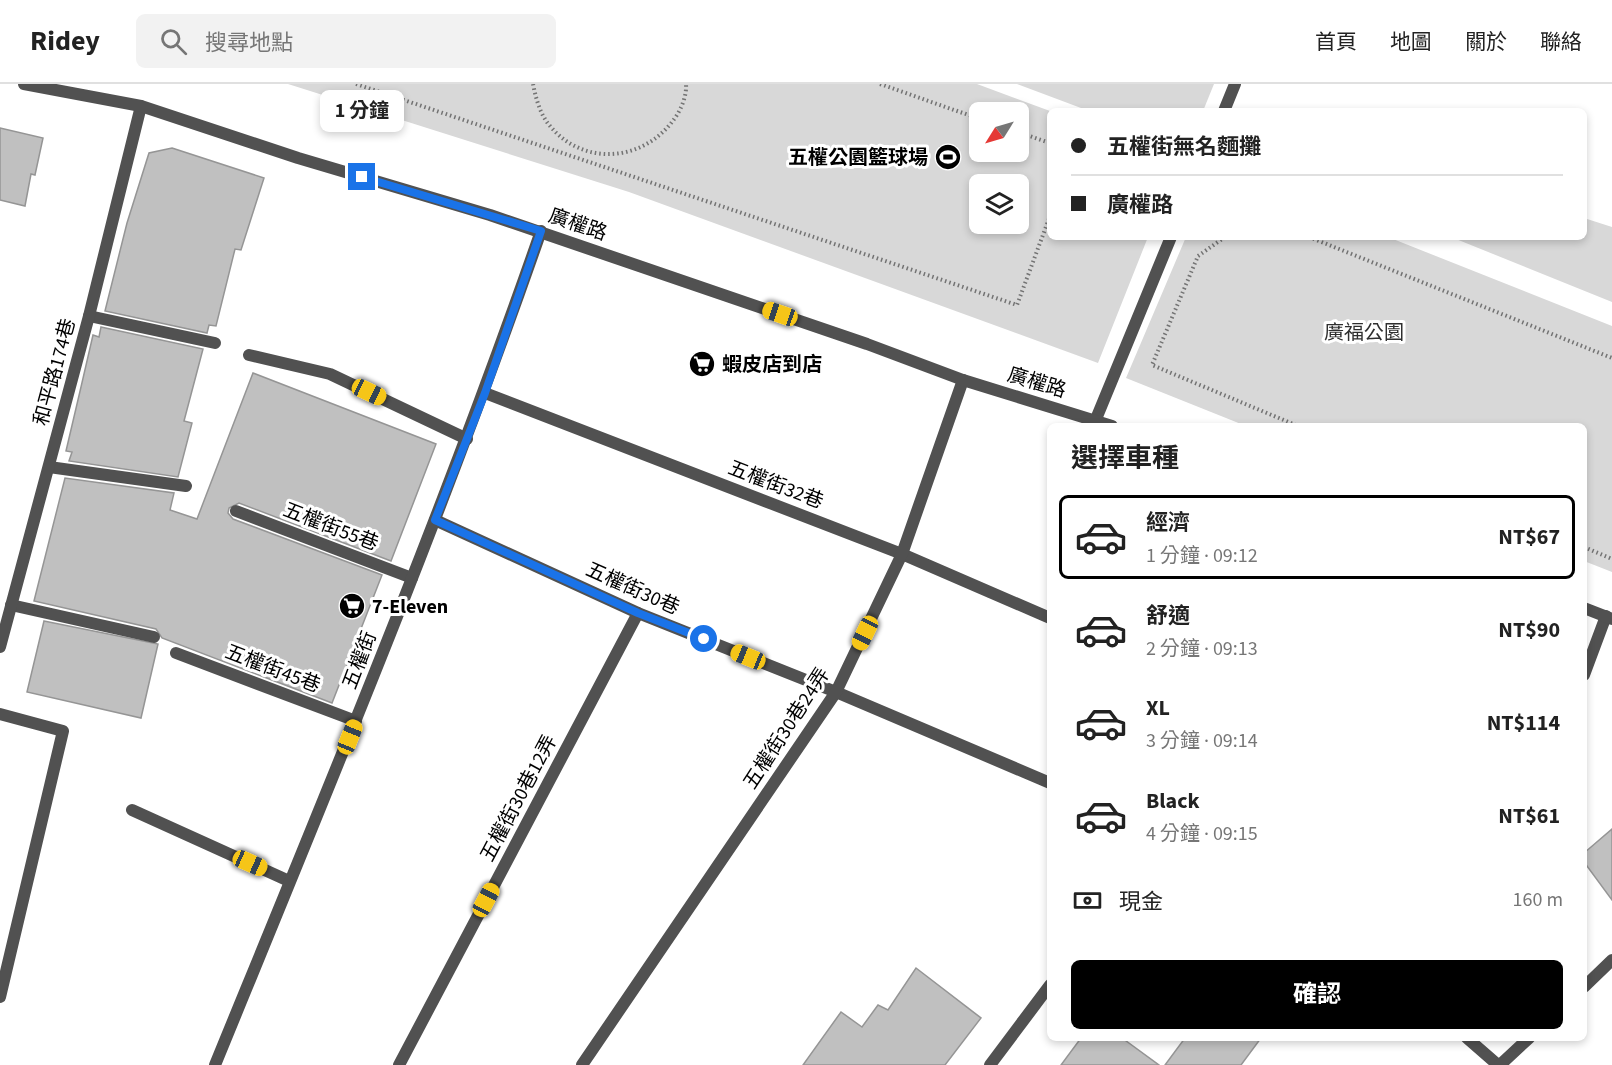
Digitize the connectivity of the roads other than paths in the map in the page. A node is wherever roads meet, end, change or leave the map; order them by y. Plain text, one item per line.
1 (24, 84) edge
2 (1235, 84) edge
3 (141, 106) junction
4 (1225, 108) edge
5 (541, 231) junction
6 (1171, 240) edge
7 (89, 316) junction
8 (215, 343) dead end
9 (249, 355) dead end
10 (963, 380) junction
11 (485, 393) junction
12 (1095, 419) junction
13 (1105, 423) edge
14 (467, 439) junction
15 (49, 467) junction
16 (186, 486) dead end
17 (236, 511) dead end
18 (435, 520) junction
19 (902, 554) junction
20 (412, 578) junction
21 (11, 605) junction
22 (1587, 609) edge
23 (638, 613) junction
24 (1047, 617) edge
25 (1609, 617) edge
26 (154, 637) dead end
27 (0, 648) edge
28 (176, 653) dead end
29 (1587, 668) edge
30 (836, 692) junction
31 (0, 714) edge
32 (356, 721) junction
33 (1047, 782) edge
34 (132, 810) dead end
35 (289, 880) junction
36 (1612, 960) edge
37 (1587, 984) edge
38 (1047, 989) edge
39 (0, 997) edge
40 (1471, 1041) edge
41 (1526, 1041) edge
42 (997, 1062) edge
43 (217, 1064) edge
44 (399, 1065) edge
45 (582, 1065) edge
46 (1499, 1065) edge

1 - 3 street, 廣權路
2 - 4 street
3 - 5 street, 廣權路
3 - 7 street, 和平路174巷
5 - 10 street, 廣權路
5 - 11 street, 五權街
6 - 12 street
7 - 8 street
7 - 15 street, 和平路174巷
9 - 14 street
10 - 12 street, 廣權路
10 - 19 street, 五權街30巷24弄
11 - 14 street, 五權街
11 - 19 street, 五權街32巷
12 - 13 street, 廣權路
14 - 18 street, 五權街
15 - 16 street
15 - 21 street, 和平路174巷
17 - 20 street, 五權街55巷
18 - 20 street, 五權街
18 - 23 street, 五權街30巷
19 - 24 street, 五權街32巷
19 - 30 street, 五權街30巷24弄
20 - 32 street, 五權街
21 - 26 street
21 - 27 street, 和平路174巷
22 - 25 street
23 - 30 street, 五權街30巷
23 - 44 street, 五權街30巷12弄
25 - 29 street
28 - 32 street, 五權街45巷
30 - 33 street, 五權街30巷
30 - 45 street, 五權街30巷24弄
31 - 39 street
32 - 35 street, 五權街
34 - 35 street
35 - 43 street, 五權街
36 - 37 street
38 - 42 street
40 - 46 street
41 - 46 street

